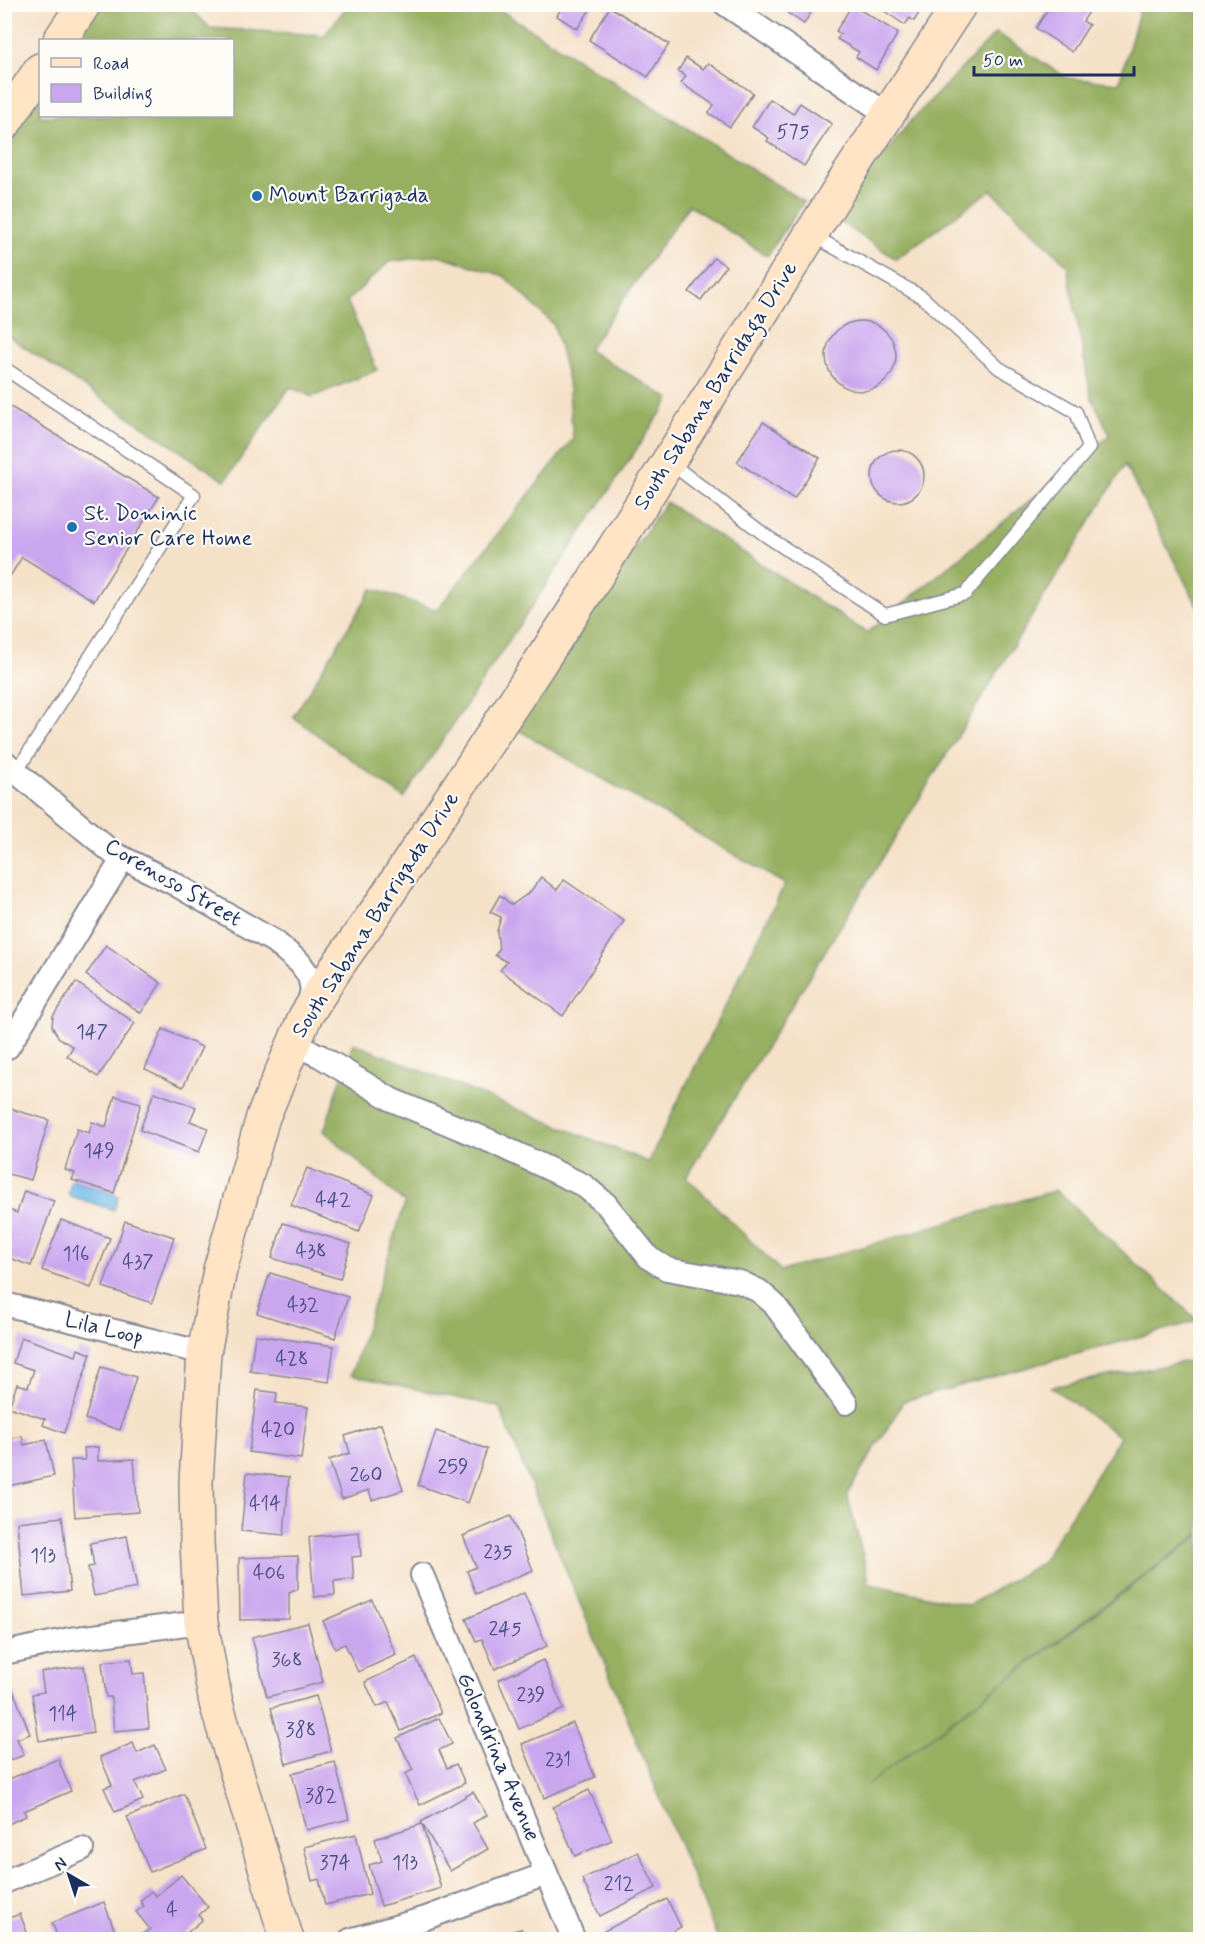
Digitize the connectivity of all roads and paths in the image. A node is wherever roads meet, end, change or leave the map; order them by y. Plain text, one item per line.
1 (84, 4) edge
2 (725, 4) edge
3 (960, 4) edge
4 (61, 39) edge
5 (39, 72) edge
6 (888, 115) junction
7 (4, 124) edge
8 (811, 234) junction
9 (4, 368) edge
10 (669, 461) junction
11 (10, 767) edge
12 (472, 768) joint
13 (123, 858) junction
14 (299, 1030) junction
15 (8, 1047) dead end
16 (4, 1304) edge
17 (204, 1353) junction
18 (846, 1403) dead end
19 (422, 1575) dead end
20 (201, 1622) junction
21 (4, 1653) edge
22 (81, 1849) dead end
23 (546, 1874) junction
24 (4, 1882) edge
25 (287, 1940) edge
26 (350, 1940) edge
27 (574, 1940) edge

1 - 4 main road
2 - 6 street
3 - 6 main road, South Sabana Barridaga Drive
5 - 7 main road
6 - 8 main road, South Sabana Barridaga Drive
8 - 10 main road, South Sabana Barridaga Drive
8 - 10 lane
9 - 11 lane
10 - 12 main road, South Sabana Barridaga Drive
11 - 13 street, Corenoso Street
12 - 14 main road, South Sabana Barrigada Drive
13 - 14 street, Corenoso Street
13 - 15 street
14 - 17 main road, South Sabana Barrigada Drive
14 - 18 street
16 - 17 street, Lila Loop
17 - 20 main road, South Sabana Barrigada Drive
19 - 23 street, Golondrina Avenue
20 - 21 street
20 - 25 main road, South Sabana Barrigada Drive
22 - 24 street
23 - 26 street
23 - 27 street, Golondrina Avenue

